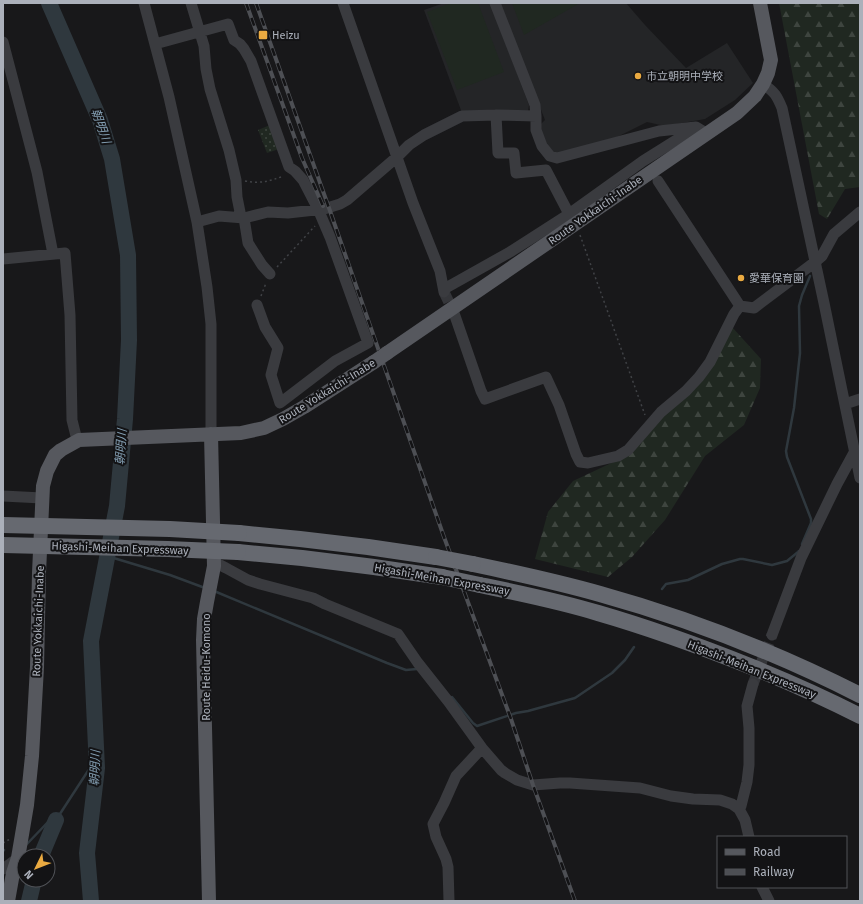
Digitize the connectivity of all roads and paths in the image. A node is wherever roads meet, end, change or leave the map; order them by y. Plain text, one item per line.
1 (144, 3) edge
2 (191, 3) edge
3 (343, 3) edge
4 (495, 3) edge
5 (760, 3) edge
6 (199, 32) junction
7 (3, 42) edge
8 (155, 44) junction
9 (763, 84) junction
10 (496, 115) junction
11 (536, 116) junction
12 (701, 130) junction
13 (397, 157) junction
14 (295, 171) junction
15 (236, 180) junction
16 (658, 181) dead end
17 (860, 212) edge
18 (320, 214) junction
19 (569, 214) junction
20 (243, 217) junction
21 (197, 222) junction
22 (580, 235) dead end
23 (53, 254) junction
24 (3, 259) edge
25 (815, 262) junction
26 (270, 274) junction
27 (257, 306) joint
28 (740, 306) junction
29 (454, 313) tunnel mouth
30 (860, 399) edge
31 (845, 404) junction
32 (649, 426) junction
33 (204, 435) junction
34 (78, 440) junction
35 (855, 451) junction
36 (860, 478) edge
37 (3, 496) edge
38 (42, 498) junction
39 (3, 525) edge
40 (3, 545) edge
41 (214, 566) junction
42 (772, 635) tunnel mouth
43 (754, 684) tunnel mouth
44 (860, 695) edge
45 (860, 716) edge
46 (482, 748) junction
47 (739, 809) junction
48 (749, 836) edge
49 (19, 848) edge
50 (16, 859) edge
51 (16, 863) edge
52 (3, 869) edge
53 (762, 888) edge
54 (8, 901) edge
55 (209, 901) edge
56 (449, 901) edge
57 (768, 901) edge

1 - 8 street
2 - 6 street
3 - 13 street
4 - 11 street
5 - 9 main road, Route Yokkaichi-Inabe
6 - 8 street
6 - 14 street
6 - 15 street
7 - 23 street
8 - 21 street
9 - 12 main road, Route Yokkaichi-Inabe
9 - 25 street
10 - 11 street
10 - 13 street
10 - 19 street
11 - 12 street
12 - 19 street
12 - 33 main road, Route Yokkaichi-Inabe, bridge
13 - 18 street
13 - 19 street
14 - 15 path
14 - 18 street
15 - 20 street
16 - 28 street
17 - 25 street
18 - 20 street
18 - 26 path
18 - 27 street
20 - 21 street
20 - 26 street
21 - 33 street
22 - 32 path
23 - 24 street
23 - 34 street
25 - 28 street
25 - 31 street
26 - 27 path
28 - 32 street
29 - 32 street
30 - 31 street
31 - 35 street
33 - 34 main road, Route Yokkaichi-Inabe
33 - 41 main road, Route Heidu-Komono
34 - 38 main road, Route Yokkaichi-Inabe
35 - 36 street
35 - 42 street
37 - 38 street
38 - 49 main road, Route Yokkaichi-Inabe
39 - 44 highway, Higashi-Meihan Expressway, bridge
40 - 45 highway, Higashi-Meihan Expressway, bridge
41 - 46 street
41 - 55 main road, Route Heidu-Komono
43 - 47 street
46 - 47 street
46 - 56 street
47 - 48 street
50 - 52 street
51 - 54 main road, Route Yokkaichi-Inabe
53 - 57 street

